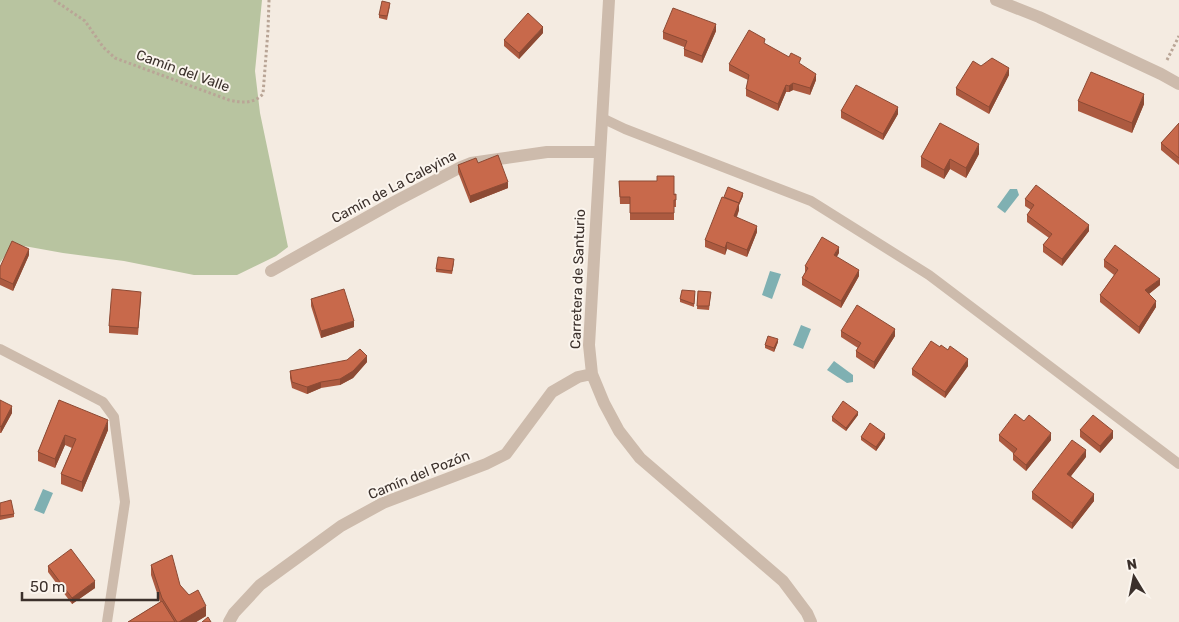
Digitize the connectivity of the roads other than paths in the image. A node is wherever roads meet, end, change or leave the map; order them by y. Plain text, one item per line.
1 (609, 0) edge
2 (996, 0) edge
3 (1179, 84) edge
4 (602, 118) junction
5 (599, 152) junction
6 (271, 270) dead end
7 (0, 349) edge
8 (592, 374) junction
9 (1179, 464) edge
10 (107, 622) edge
11 (228, 622) edge
12 (811, 622) edge

1 - 4 street, Carretera de Santurio
2 - 3 street
4 - 5 street, Carretera de Santurio
4 - 9 lane
5 - 6 street, Camín de La Caleyina
5 - 8 street, Carretera de Santurio
7 - 10 lane
8 - 11 street, Camín del Pozón
8 - 12 street, Carretera de Santurio

